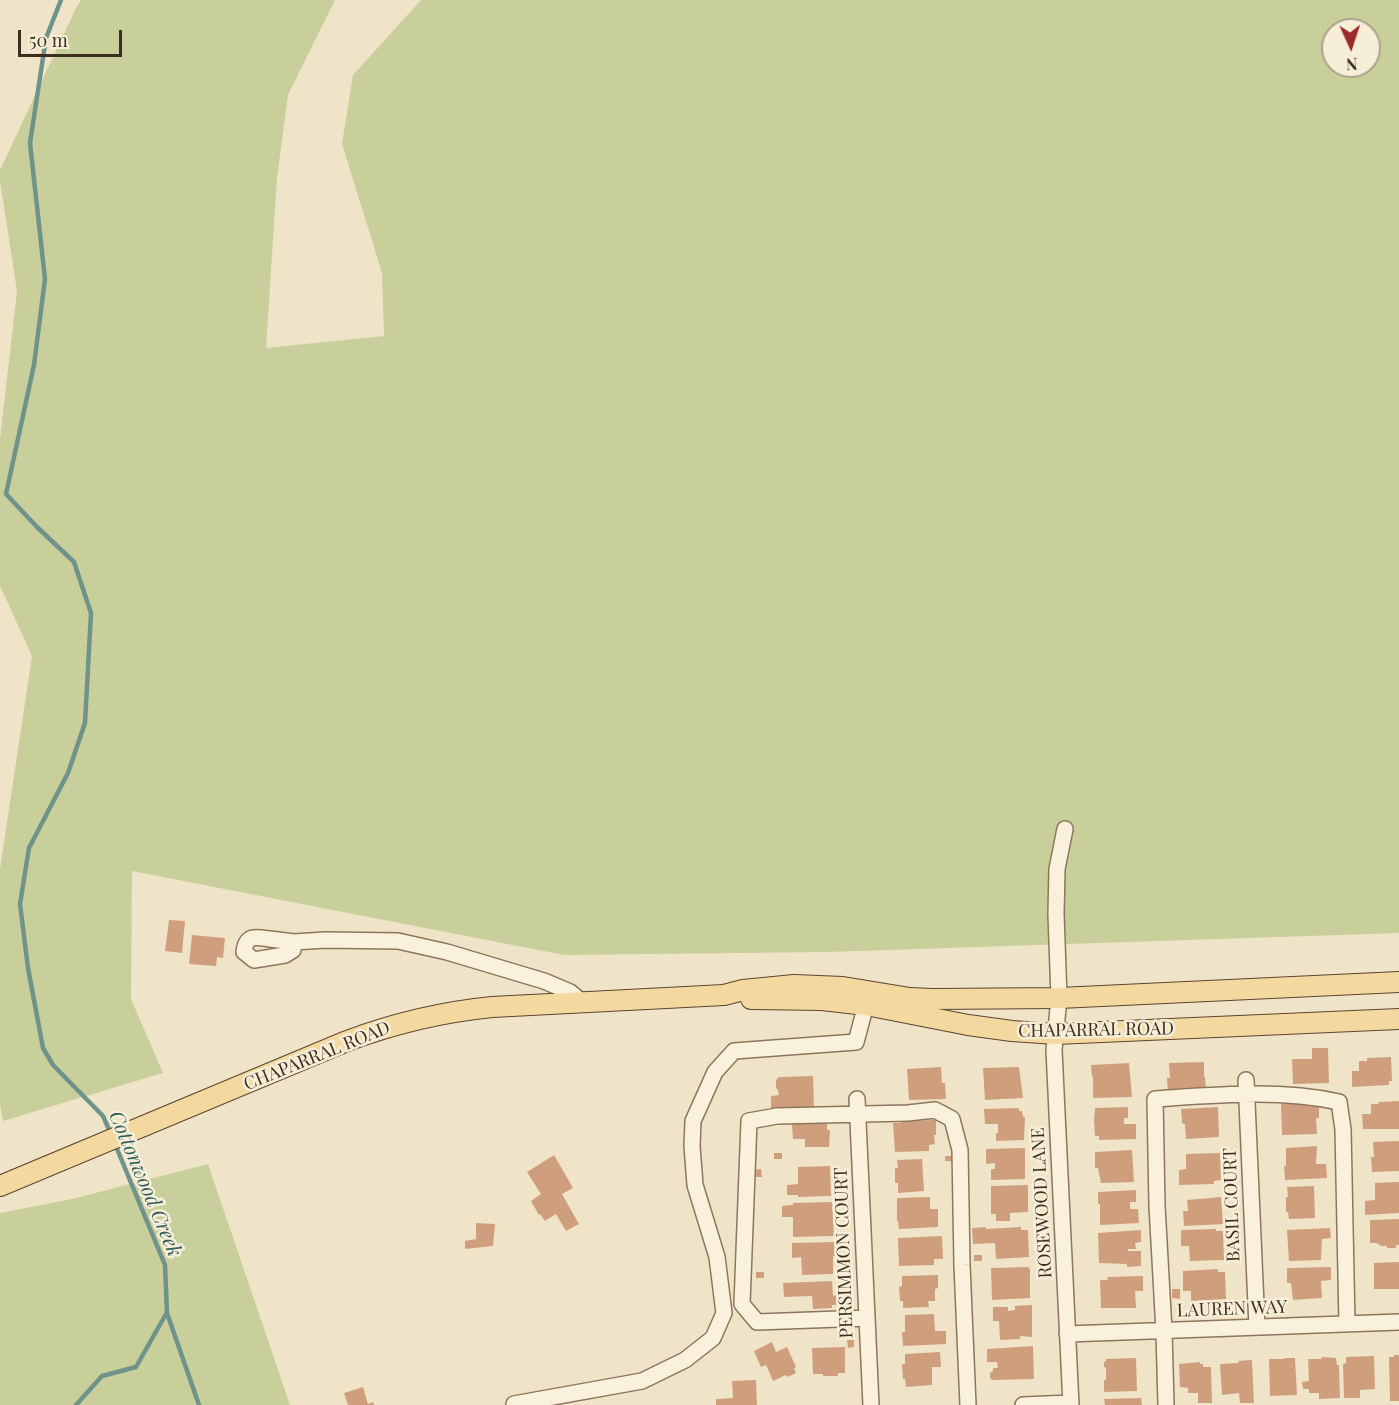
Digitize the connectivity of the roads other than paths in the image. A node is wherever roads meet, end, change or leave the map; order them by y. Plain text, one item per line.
1 (1065, 829) dead end
2 (294, 942) dead end
3 (1399, 982) edge
4 (868, 998) junction
5 (1059, 998) junction
6 (582, 1002) junction
7 (1399, 1019) edge
8 (1056, 1034) junction
9 (1246, 1087) junction
10 (858, 1106) junction
11 (5, 1184) edge
12 (867, 1318) junction
13 (1399, 1322) edge
14 (1347, 1324) junction
15 (1257, 1327) junction
16 (1164, 1331) junction
17 (1067, 1334) junction
18 (514, 1404) edge
19 (1070, 1404) edge
20 (871, 1405) edge
21 (968, 1405) edge
22 (1023, 1405) edge
23 (1166, 1405) edge

1 - 5 street, ROSEWOOD LANE
2 - 6 street
3 - 5 main road, CHAPARRAL ROAD
4 - 5 main road, CHAPARRAL ROAD
4 - 6 main road, CHAPARRAL ROAD
4 - 8 main road, CHAPARRAL ROAD
4 - 18 street
5 - 8 street, ROSEWOOD LANE
6 - 11 main road, CHAPARRAL ROAD
7 - 8 main road, CHAPARRAL ROAD
8 - 17 street, ROSEWOOD LANE
9 - 14 street
9 - 15 street, BASIL COURT
9 - 16 street
10 - 12 street, PERSIMMON COURT
10 - 12 street
10 - 21 street
12 - 20 street, PERSIMMON COURT
13 - 14 street, LAUREN WAY
14 - 15 street, LAUREN WAY
15 - 16 street, LAUREN WAY
16 - 17 street, LAUREN WAY
16 - 23 street
17 - 19 street, ROSEWOOD LANE
19 - 22 street

